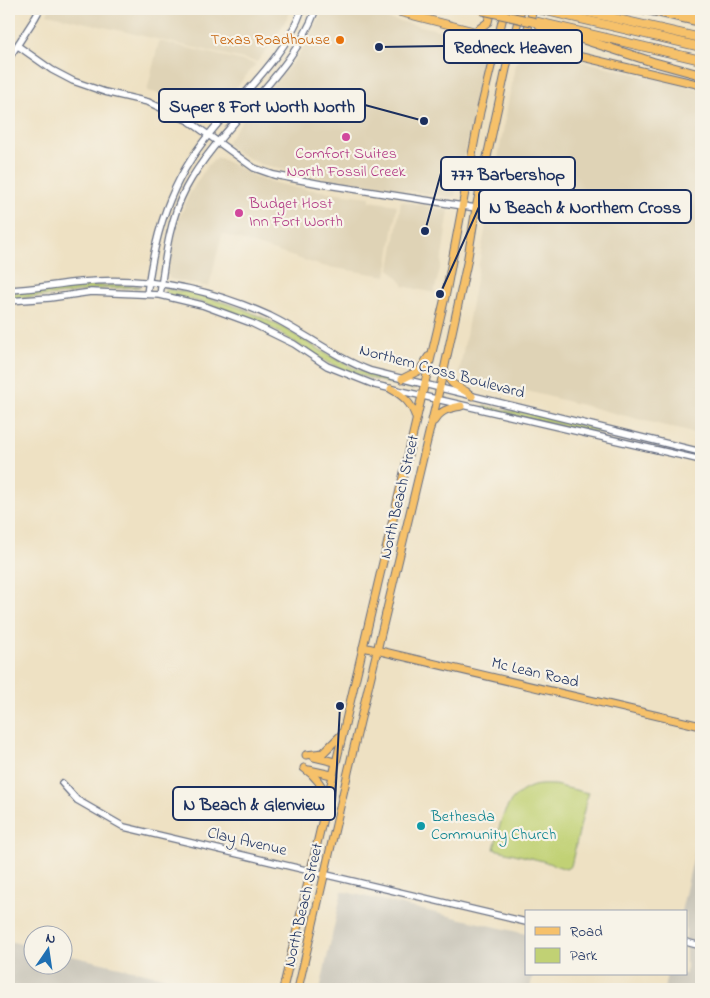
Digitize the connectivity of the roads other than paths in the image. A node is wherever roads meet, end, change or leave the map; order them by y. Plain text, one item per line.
1 (40, 9) edge
2 (302, 9) edge
3 (316, 9) edge
4 (387, 9) edge
5 (479, 9) edge
6 (491, 9) edge
7 (505, 9) edge
8 (521, 9) edge
9 (533, 9) edge
10 (538, 9) edge
11 (574, 9) edge
12 (643, 9) edge
13 (673, 9) edge
14 (701, 14) edge
15 (536, 22) junction
16 (701, 22) edge
17 (476, 31) junction
18 (701, 33) edge
19 (691, 36) junction
20 (497, 37) junction
21 (701, 38) edge
22 (513, 40) junction
23 (532, 45) junction
24 (18, 46) junction
25 (701, 46) edge
26 (278, 54) junction
27 (9, 58) edge
28 (508, 60) junction
29 (701, 60) edge
30 (287, 61) junction
31 (701, 74) edge
32 (701, 84) edge
33 (208, 135) junction
34 (218, 142) junction
35 (462, 206) junction
36 (476, 208) junction
37 (148, 282) junction
38 (161, 283) junction
39 (9, 290) edge
40 (146, 294) junction
41 (160, 295) junction
42 (9, 302) edge
43 (435, 340) junction
44 (444, 370) junction
45 (402, 379) junction
46 (425, 385) junction
47 (440, 388) junction
48 (392, 389) junction
49 (472, 396) junction
50 (422, 397) junction
51 (437, 400) junction
52 (461, 406) junction
53 (417, 420) junction
54 (431, 425) junction
55 (674, 445) junction
56 (701, 452) edge
57 (672, 453) junction
58 (701, 460) edge
59 (363, 647) junction
60 (378, 650) junction
61 (701, 726) edge
62 (341, 735) junction
63 (335, 762) junction
64 (332, 775) junction
65 (62, 783) dead end
66 (327, 799) junction
67 (310, 871) junction
68 (325, 875) junction
69 (525, 922) edge
70 (688, 943) edge
71 (701, 946) edge
72 (283, 989) edge
73 (298, 989) edge

1 - 24 street
2 - 26 street
3 - 30 street
4 - 17 main road
5 - 15 highway, bridge
6 - 17 main road
7 - 20 main road, North Beach Street
8 - 22 main road, North Beach Street
9 - 23 main road
10 - 25 highway
11 - 19 highway
12 - 16 highway
13 - 14 highway
15 - 29 highway
15 - 31 highway
17 - 20 main road
18 - 19 highway
19 - 21 highway
20 - 22 main road
20 - 35 main road, North Beach Street
22 - 23 main road
22 - 28 main road, North Beach Street
23 - 28 main road
23 - 32 main road
24 - 27 street
24 - 33 street
26 - 30 street
26 - 33 street
28 - 36 main road, North Beach Street
30 - 34 street
33 - 34 street
33 - 37 street
34 - 35 street
34 - 38 street
35 - 36 street
35 - 43 main road, North Beach Street
36 - 44 main road, North Beach Street
37 - 38 street, Northern Cross Boulevard
37 - 39 street, Northern Cross Boulevard
37 - 40 street
38 - 41 street
38 - 45 street, Northern Cross Boulevard
40 - 41 street, Northern Cross Boulevard
40 - 42 street, Northern Cross Boulevard
41 - 48 street, Northern Cross Boulevard
43 - 45 main road
43 - 46 main road, North Beach Street
44 - 47 main road, North Beach Street
44 - 49 main road
45 - 46 street, Northern Cross Boulevard
46 - 47 street, Northern Cross Boulevard
46 - 50 main road, North Beach Street
47 - 49 street, Northern Cross Boulevard
47 - 51 main road, North Beach Street
48 - 50 street, Northern Cross Boulevard
48 - 53 main road
49 - 55 street, Northern Cross Boulevard
50 - 51 street, Northern Cross Boulevard
50 - 53 main road, North Beach Street
51 - 52 street, Northern Cross Boulevard
51 - 54 main road, North Beach Street
52 - 54 main road
52 - 57 street, Northern Cross Boulevard
53 - 59 main road, North Beach Street
54 - 60 main road, North Beach Street
55 - 56 street, Northern Cross Boulevard
55 - 57 street
57 - 58 street, Northern Cross Boulevard
59 - 60 main road, Mc Lean Road
59 - 62 main road, North Beach Street
60 - 61 main road, Mc Lean Road
60 - 68 main road, North Beach Street
62 - 63 main road, North Beach Street
62 - 63 main road
63 - 64 main road, North Beach Street
64 - 66 main road, North Beach Street
64 - 66 main road
65 - 67 street, Clay Avenue
66 - 67 main road, North Beach Street
67 - 68 street, Clay Avenue
67 - 72 main road, North Beach Street
68 - 69 street, Clay Avenue
68 - 73 main road, North Beach Street
70 - 71 street

